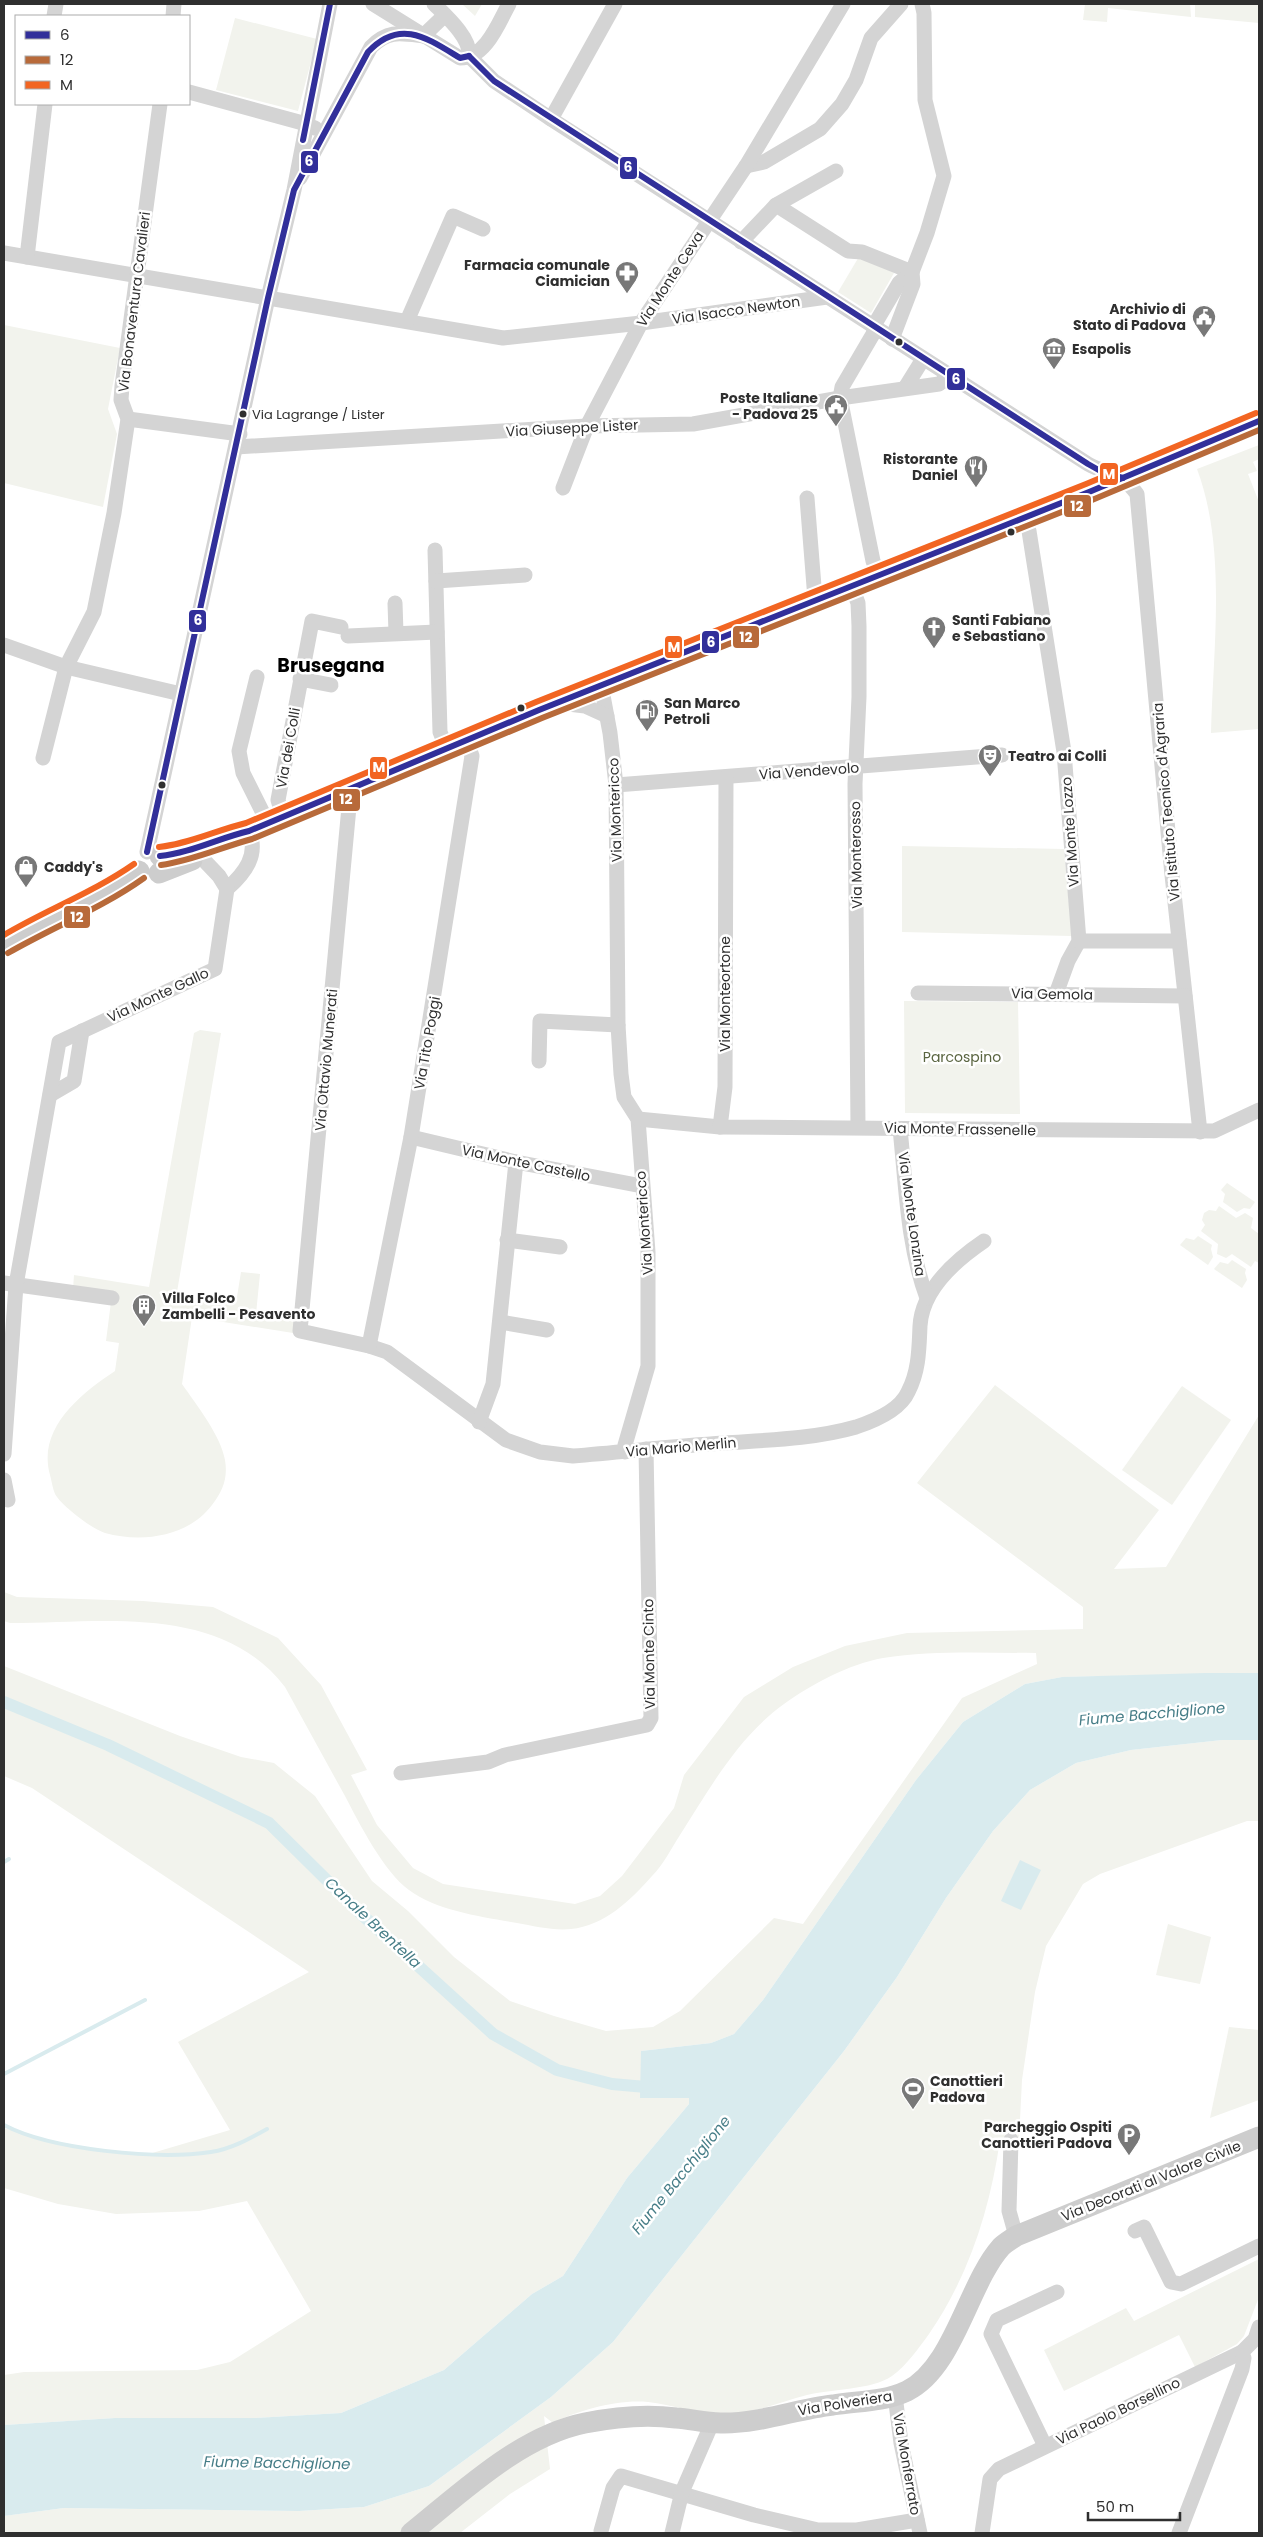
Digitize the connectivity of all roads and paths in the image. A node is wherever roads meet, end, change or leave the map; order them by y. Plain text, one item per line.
1 (330, 4) edge
2 (373, 4) edge
3 (434, 4) edge
4 (509, 4) edge
5 (615, 4) edge
6 (843, 4) edge
7 (898, 6) edge
8 (923, 8) edge
9 (444, 16) junction
10 (422, 36) junction
11 (469, 56) junction
12 (190, 92) edge
13 (45, 105) edge
14 (160, 105) edge
15 (551, 119) junction
16 (306, 124) junction
17 (324, 133) junction
18 (746, 166) junction
19 (836, 171) dead end
20 (294, 190) junction
21 (776, 205) junction
22 (708, 221) junction
23 (483, 229) dead end
24 (742, 242) junction
25 (4, 253) edge
26 (27, 257) junction
27 (912, 272) junction
28 (137, 275) junction
29 (827, 297) junction
30 (268, 298) junction
31 (407, 321) junction
32 (641, 323) junction
33 (874, 328) junction
34 (892, 339) junction
35 (923, 359) junction
36 (950, 376) junction
37 (905, 388) junction
38 (840, 398) junction
39 (128, 419) junction
40 (1256, 423) edge
41 (586, 426) junction
42 (238, 441) junction
43 (1123, 478) junction
44 (564, 488) dead end
45 (807, 498) dead end
46 (1024, 518) junction
47 (435, 550) dead end
48 (525, 574) dead end
49 (878, 574) junction
50 (436, 581) junction
51 (851, 585) junction
52 (815, 599) junction
53 (395, 603) dead end
54 (437, 632) junction
55 (396, 633) junction
56 (4, 646) edge
57 (66, 667) junction
58 (257, 677) dead end
59 (300, 679) junction
60 (331, 684) dead end
61 (601, 685) junction
62 (181, 694) junction
63 (558, 703) junction
64 (607, 716) junction
65 (466, 740) junction
66 (447, 748) junction
67 (1002, 755) dead end
68 (43, 758) dead end
69 (856, 768) junction
70 (726, 778) junction
71 (616, 785) junction
72 (345, 791) junction
73 (262, 826) junction
74 (200, 856) junction
75 (151, 863) junction
76 (227, 889) junction
77 (1078, 941) junction
78 (1179, 941) junction
79 (4, 945) edge
80 (918, 994) dead end
81 (1056, 994) junction
82 (1185, 996) junction
83 (618, 1026) junction
84 (82, 1031) junction
85 (539, 1061) dead end
86 (50, 1095) junction
87 (1259, 1110) edge
88 (638, 1119) junction
89 (858, 1127) junction
90 (720, 1128) junction
91 (900, 1129) junction
92 (1200, 1132) junction
93 (411, 1137) junction
94 (516, 1162) junction
95 (642, 1186) junction
96 (507, 1240) junction
97 (984, 1241) dead end
98 (560, 1247) dead end
99 (10, 1284) edge
100 (112, 1298) dead end
101 (927, 1298) junction
102 (500, 1322) junction
103 (300, 1329) joint
104 (547, 1330) dead end
105 (369, 1346) junction
106 (479, 1422) junction
107 (646, 1449) junction
108 (625, 1452) junction
109 (4, 1454) edge
110 (4, 1480) edge
111 (8, 1500) dead end
112 (401, 1773) dead end
113 (1259, 2137) edge
114 (1011, 2140) dead end
115 (1043, 2224) joint
116 (1135, 2231) dead end
117 (1016, 2236) junction
118 (1259, 2246) edge
119 (1057, 2292) dead end
120 (1259, 2327) edge
121 (1242, 2352) junction
122 (895, 2395) junction
123 (712, 2423) junction
124 (1046, 2446) junction
125 (682, 2492) junction
126 (919, 2527) edge
127 (601, 2531) dead end
128 (818, 2532) edge
129 (411, 2533) edge
130 (672, 2533) edge
131 (982, 2533) edge
132 (1179, 2533) edge

1 - 16 street
2 - 10 street
3 - 9 street
4 - 11 street
5 - 15 street
6 - 18 street, Via Monte Ceva
7 - 8 street
7 - 18 street
8 - 27 street
9 - 10 street
9 - 11 street
10 - 11 street
10 - 17 street
11 - 15 street
12 - 16 street
13 - 26 street
14 - 28 street, Via Bonaventura Cavalieri
15 - 22 street
16 - 17 street
16 - 20 street
17 - 20 street
18 - 22 street, Via Monte Ceva
19 - 21 street
20 - 30 street
21 - 24 street
21 - 27 street
22 - 24 street
22 - 32 street, Via Monte Ceva
23 - 31 street
24 - 29 street
25 - 26 street, Via Isacco Newton
26 - 28 street, Via Isacco Newton
27 - 33 street
27 - 34 street
28 - 30 street, Via Isacco Newton
28 - 39 street, Via Bonaventura Cavalieri
29 - 32 street, Via Isacco Newton
29 - 33 street
30 - 31 street, Via Isacco Newton
30 - 42 street
31 - 32 street, Via Isacco Newton
32 - 41 street, Via Monte Ceva
33 - 34 street
33 - 38 street
34 - 35 street
35 - 36 street
35 - 37 street
36 - 37 street, Via Giuseppe Lister
36 - 43 street
37 - 38 street, Via Giuseppe Lister
38 - 41 street, Via Giuseppe Lister
38 - 49 street
39 - 42 street, Via Giuseppe Lister
39 - 57 street, Via Bonaventura Cavalieri
40 - 43 main road
41 - 42 street, Via Giuseppe Lister
41 - 44 street, Via Monte Ceva
42 - 62 street
43 - 46 main road
43 - 78 street, Via Istituto Tecnico d'Agraria
45 - 52 street
46 - 49 main road
46 - 77 street, Via Monte Lozzo
47 - 50 street
48 - 50 street
49 - 51 main road
50 - 54 street
51 - 52 main road
51 - 69 street, Via Monterosso
52 - 61 main road
53 - 55 street
54 - 55 street
54 - 66 street
55 - 59 street, Via dei Colli
56 - 57 street
57 - 62 street
57 - 68 street, Via Bonaventura Cavalieri
58 - 73 street, Via dei Colli
59 - 60 street
59 - 73 street, Via dei Colli
61 - 63 main road
61 - 64 street, Via Montericco
62 - 75 street
63 - 64 street
63 - 65 main road
64 - 71 street, Via Montericco
65 - 66 main road
65 - 93 street, Via Tito Poggi
66 - 72 main road
67 - 69 street, Via Vendevolo
69 - 70 street, Via Vendevolo
69 - 89 street, Via Monterosso
70 - 71 street, Via Vendevolo
70 - 90 street, Via Monteortone
71 - 83 street, Via Montericco
72 - 73 main road
72 - 103 street, Via Ottavio Munerati
73 - 74 main road
73 - 75 main road
73 - 76 street
74 - 75 main road
74 - 76 street
75 - 79 main road
76 - 84 street, Via Monte Gallo
77 - 78 street
77 - 81 street
78 - 82 street, Via Istituto Tecnico d'Agraria
80 - 81 street, Via Gemola
81 - 82 street, Via Gemola
82 - 92 street, Via Istituto Tecnico d'Agraria
83 - 85 street
83 - 88 street, Via Montericco
84 - 86 street
84 - 86 street, Via Monte Gallo
86 - 99 street, Via Monte Gallo
87 - 92 street
88 - 90 street
88 - 95 street, Via Montericco
89 - 90 street, Via Monte Frassenelle
89 - 91 street, Via Monte Frassenelle
91 - 92 street, Via Monte Frassenelle
91 - 101 street, Via Monte Lonzina
93 - 94 street, Via Monte Castello
93 - 105 street, Via Tito Poggi
94 - 95 street, Via Monte Castello
94 - 96 street
95 - 108 street, Via Montericco
96 - 98 street
96 - 102 street
97 - 101 street, Via Mario Merlin
99 - 100 street
99 - 109 street, Via Monte Gallo
101 - 107 street, Via Mario Merlin
102 - 104 street
102 - 106 street
103 - 105 street, Via Mario Merlin
105 - 106 street, Via Mario Merlin
106 - 108 street, Via Mario Merlin
107 - 108 street, Via Mario Merlin
107 - 112 street, Via Monte Cinto
110 - 111 street
113 - 115 main road, Via Decorati al Valore Civile
114 - 117 street
115 - 117 main road, Via Polveriera
116 - 118 street
117 - 122 main road, Via Polveriera
119 - 124 street, Via Paolo Borsellino
120 - 121 street
121 - 124 street, Via Paolo Borsellino
121 - 132 street
122 - 123 main road, Via Polveriera
122 - 126 street, Via Monferrato
123 - 125 street
123 - 129 main road, Via Polveriera
124 - 131 street
125 - 127 street
125 - 128 street
125 - 130 street
126 - 128 street

